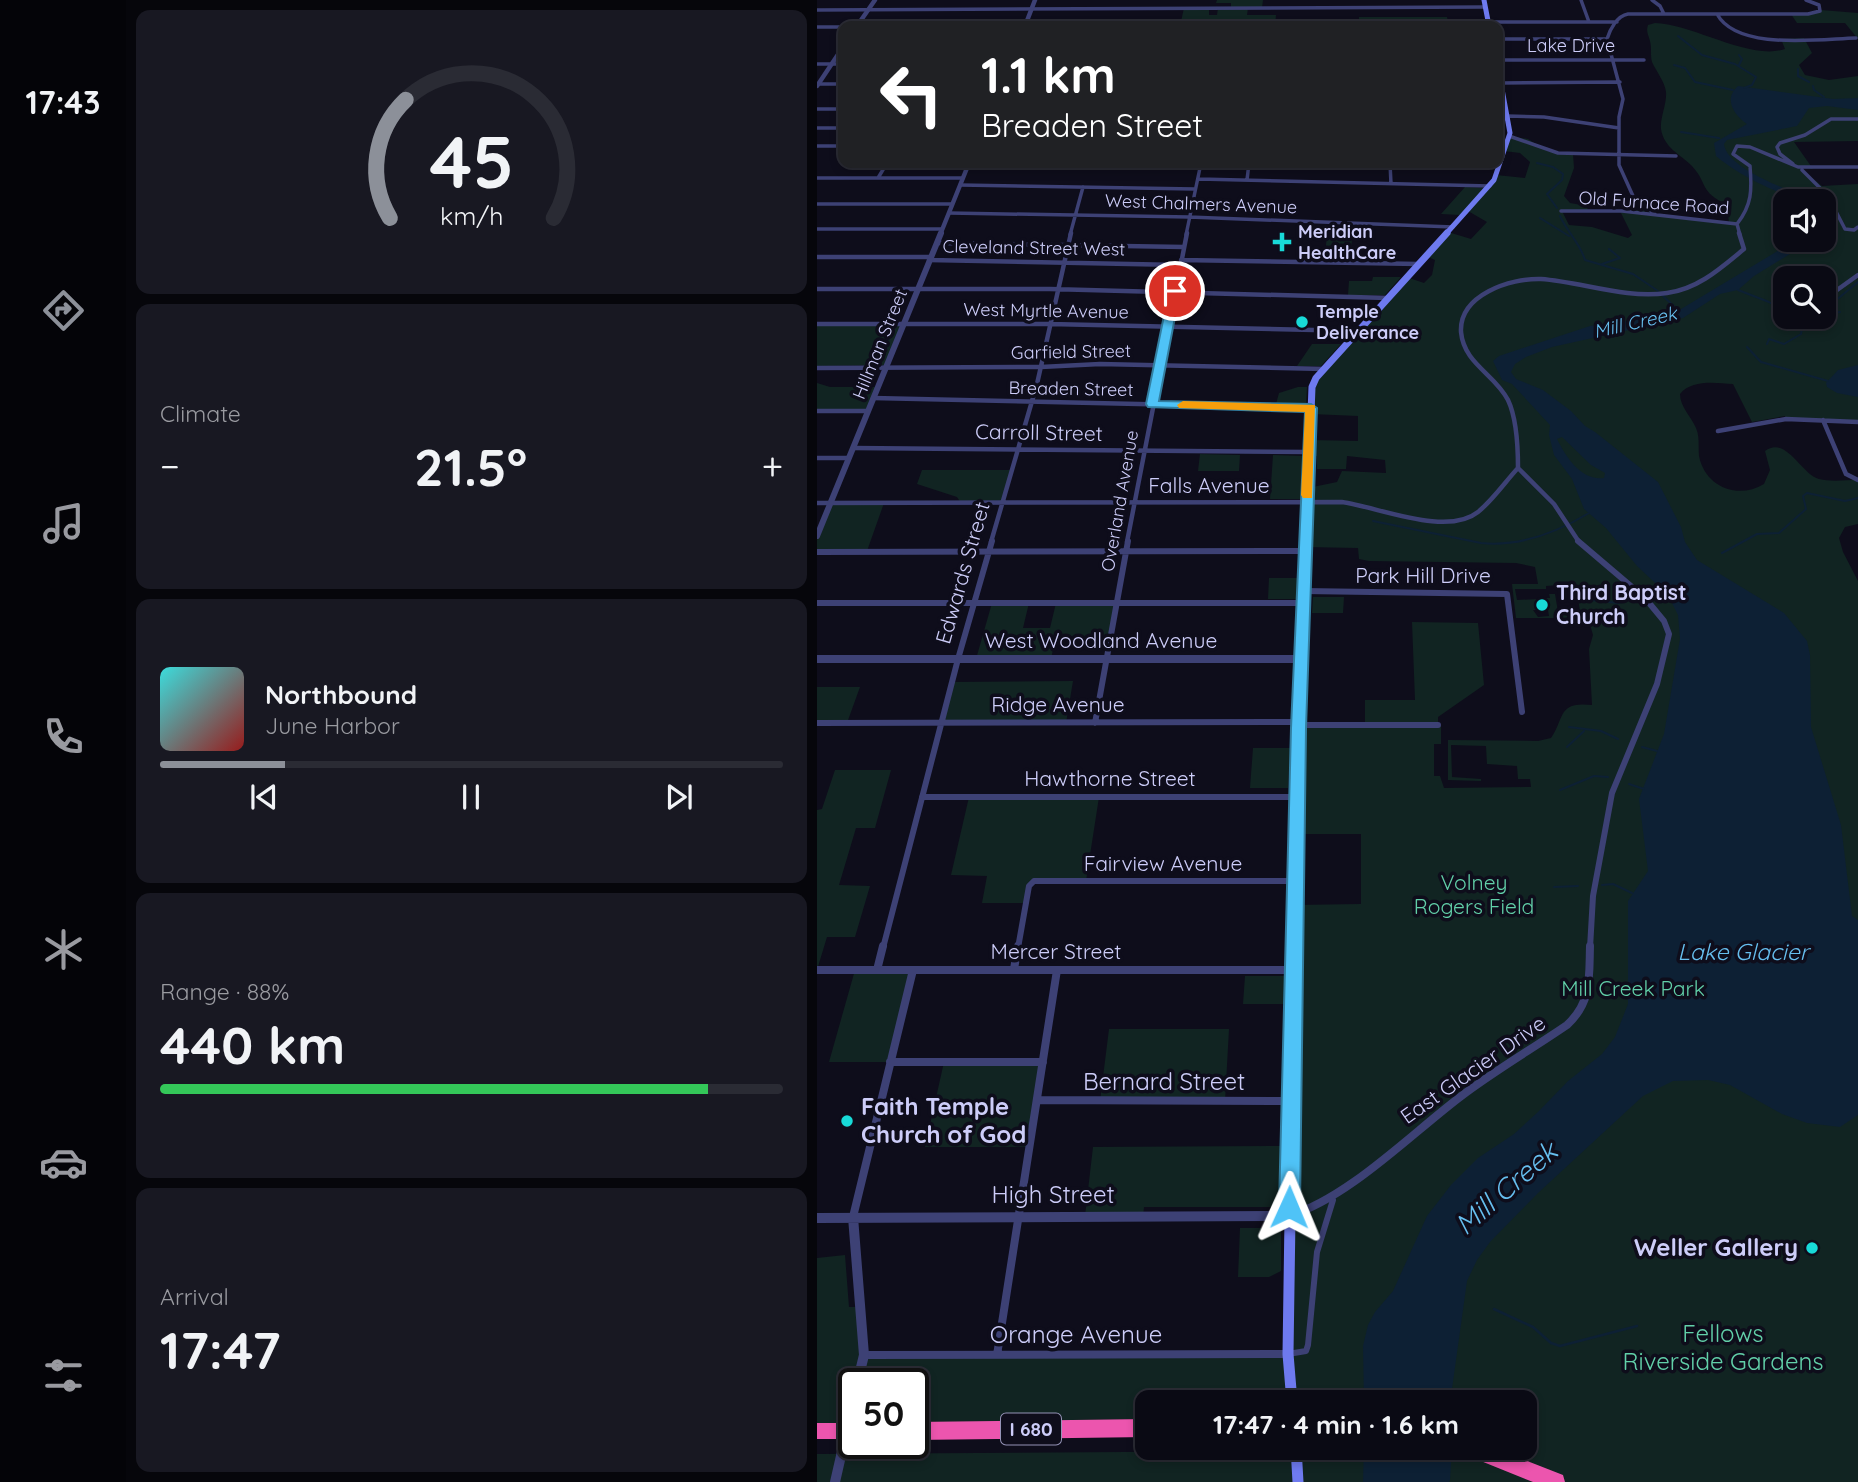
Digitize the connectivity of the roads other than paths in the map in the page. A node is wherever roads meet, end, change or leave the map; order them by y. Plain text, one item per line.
1 (875, 0) edge
2 (1035, 0) edge
3 (1135, 0) edge
4 (1484, 0) edge
5 (1581, 0) edge
6 (1652, 0) edge
7 (1806, 0) edge
8 (1485, 7) junction
9 (1032, 9) junction
10 (1133, 9) junction
11 (817, 10) edge
12 (868, 10) junction
13 (1664, 14) junction
14 (1717, 14) junction
15 (860, 21) edge
16 (1027, 21) edge
17 (1488, 21) edge
18 (1589, 22) junction
19 (1617, 22) junction
20 (1503, 24) edge
21 (817, 27) edge
22 (838, 27) edge
23 (1856, 38) dead end
24 (1503, 39) edge
25 (1607, 39) junction
26 (838, 55) edge
27 (1613, 60) junction
28 (1644, 60) dead end
29 (1503, 61) edge
30 (817, 64) edge
31 (832, 64) junction
32 (838, 64) edge
33 (1620, 82) junction
34 (1503, 83) edge
35 (838, 84) edge
36 (818, 85) edge
37 (1503, 103) edge
38 (817, 109) edge
39 (838, 109) edge
40 (1508, 117) junction
41 (1503, 118) edge
42 (1858, 119) edge
43 (817, 128) edge
44 (838, 128) edge
45 (1619, 128) junction
46 (1509, 136) junction
47 (1503, 144) edge
48 (817, 146) edge
49 (838, 146) edge
50 (1619, 154) junction
51 (1676, 156) dead end
52 (1798, 167) junction
53 (1858, 167) edge
54 (883, 168) edge
55 (967, 168) edge
56 (1200, 168) edge
57 (1248, 168) edge
58 (1390, 168) edge
59 (1498, 168) edge
60 (817, 178) edge
61 (878, 178) junction
62 (963, 178) junction
63 (1199, 179) junction
64 (1247, 180) junction
65 (1392, 184) junction
66 (960, 185) junction
67 (1490, 186) junction
68 (1083, 187) junction
69 (1195, 189) junction
70 (817, 204) edge
71 (952, 204) junction
72 (1561, 211) dead end
73 (949, 213) junction
74 (1655, 214) junction
75 (1075, 215) junction
76 (1189, 217) junction
77 (1736, 224) junction
78 (1453, 227) junction
79 (1858, 227) edge
80 (817, 229) edge
81 (942, 229) junction
82 (937, 243) junction
83 (1067, 245) junction
84 (1184, 247) junction
85 (817, 257) edge
86 (930, 259) junction
87 (1063, 262) junction
88 (1181, 262) junction
89 (1419, 264) junction
90 (1858, 275) edge
91 (817, 289) edge
92 (918, 289) junction
93 (1057, 289) junction
94 (1836, 291) edge
95 (1174, 293) junction
96 (1388, 298) junction
97 (817, 324) edge
98 (903, 324) junction
99 (1050, 324) junction
100 (1168, 327) junction
101 (1358, 331) junction
102 (1160, 366) junction
103 (1041, 367) junction
104 (817, 368) edge
105 (886, 368) junction
106 (1325, 369) junction
107 (873, 398) junction
108 (1032, 402) junction
109 (1152, 404) junction
110 (1311, 408) junction
111 (817, 411) edge
112 (868, 411) junction
113 (1823, 421) junction
114 (1858, 422) edge
115 (1718, 430) dead end
116 (853, 448) junction
117 (1019, 448) junction
118 (1144, 450) junction
119 (1309, 452) junction
120 (817, 458) edge
121 (849, 458) junction
122 (1518, 468) junction
123 (1858, 480) edge
124 (1134, 502) junction
125 (1307, 502) junction
126 (817, 503) edge
127 (830, 503) junction
128 (1003, 503) junction
129 (817, 536) edge
130 (989, 551) junction
131 (1126, 551) junction
132 (1305, 551) junction
133 (817, 552) edge
134 (1304, 591) junction
135 (817, 603) edge
136 (975, 603) junction
137 (1116, 603) junction
138 (1303, 603) junction
139 (817, 659) edge
140 (958, 659) junction
141 (1106, 659) junction
142 (1301, 659) junction
143 (1522, 712) dead end
144 (817, 723) edge
145 (942, 723) junction
146 (1095, 723) junction
147 (1299, 724) junction
148 (1438, 725) dead end
149 (922, 797) junction
150 (1297, 797) junction
151 (1296, 881) junction
152 (1014, 969) junction
153 (817, 970) edge
154 (877, 970) junction
155 (913, 970) junction
156 (1057, 970) junction
157 (1295, 970) junction
158 (890, 1062) junction
159 (1043, 1062) junction
160 (1037, 1100) junction
161 (1292, 1101) junction
162 (1333, 1199) dead end
163 (1289, 1216) junction
164 (853, 1217) junction
165 (1019, 1217) junction
166 (817, 1218) edge
167 (997, 1354) junction
168 (1288, 1354) junction
169 (864, 1355) junction
170 (861, 1368) edge
171 (1291, 1390) edge
172 (1135, 1427) edge
173 (817, 1431) edge
174 (838, 1431) edge
175 (929, 1431) edge
176 (840, 1459) edge
177 (1503, 1460) edge
178 (835, 1482) edge
179 (1556, 1482) edge

1 - 12 street
2 - 9 street
3 - 10 street
4 - 8 main road
5 - 18 street
6 - 13 street
7 - 14 street
8 - 10 street
8 - 17 main road
9 - 10 street
9 - 12 street
9 - 16 street
11 - 12 street
12 - 15 street
13 - 14 street
13 - 19 street
14 - 23 street
18 - 19 street
18 - 20 street
19 - 25 street
21 - 22 street
24 - 25 street
25 - 27 street
26 - 31 street
27 - 28 street, Lake Drive
27 - 29 street, Lake Drive
27 - 33 street
30 - 31 street
31 - 32 street
31 - 36 street
33 - 34 street
33 - 45 street
35 - 36 street
37 - 40 main road
38 - 39 street
40 - 41 street
40 - 45 street
40 - 46 main road
42 - 52 street
43 - 44 street
45 - 50 street
46 - 47 main road
46 - 50 street
48 - 49 street
50 - 51 street
50 - 74 street
52 - 53 street, Old Furnace Road
52 - 77 street, Old Furnace Road
52 - 79 street
54 - 61 street
55 - 62 street, Hillman Street
56 - 63 street, Overland Avenue
57 - 64 street
58 - 65 street
59 - 67 main road
60 - 61 street
61 - 62 street
62 - 66 street, Hillman Street
63 - 64 street
63 - 69 street, Overland Avenue
64 - 65 street
65 - 67 street
66 - 68 street
66 - 71 street, Hillman Street
67 - 78 main road
68 - 69 street
68 - 75 street, Edwards Street
69 - 76 street, Overland Avenue
70 - 71 street
71 - 73 street, Hillman Street
72 - 74 street, Old Furnace Road
73 - 75 street, West Chalmers Avenue
73 - 81 street, Hillman Street
74 - 77 street, Old Furnace Road
75 - 76 street, West Chalmers Avenue
75 - 83 street, Edwards Street
76 - 78 street, West Chalmers Avenue
76 - 84 street, Overland Avenue
77 - 122 street
78 - 89 main road
80 - 81 street
81 - 82 street, Hillman Street
82 - 83 street
82 - 86 street, Hillman Street
83 - 84 street
83 - 87 street, Edwards Street
84 - 88 street, Overland Avenue
85 - 86 street, Cleveland Street West
86 - 87 street, Cleveland Street West
86 - 92 street, Hillman Street
87 - 88 street, Cleveland Street West
87 - 93 street, Edwards Street
88 - 89 street, Cleveland Street West
88 - 95 street, Overland Avenue
89 - 96 main road
90 - 94 street
91 - 92 street
92 - 93 street
92 - 98 street, Hillman Street
93 - 95 street
93 - 99 street, Edwards Street
95 - 96 street
95 - 100 street, Overland Avenue
96 - 101 main road
97 - 98 street, West Myrtle Avenue
98 - 99 street, West Myrtle Avenue
98 - 105 street, Hillman Street
99 - 100 street, West Myrtle Avenue
99 - 103 street, Edwards Street
100 - 101 street, West Myrtle Avenue
100 - 102 street, Overland Avenue
101 - 106 main road
102 - 103 street, Garfield Street
102 - 106 street, Garfield Street
102 - 109 street, Overland Avenue
103 - 105 street, Garfield Street
103 - 108 street, Edwards Street
104 - 105 street, Garfield Street
105 - 107 street, Hillman Street
106 - 110 main road
107 - 108 street, Breaden Street
107 - 112 street, Hillman Street
108 - 109 street, Breaden Street
108 - 117 street, Edwards Street
109 - 110 street, Breaden Street
109 - 118 street, Overland Avenue
110 - 119 main road
111 - 112 street
112 - 116 street, Hillman Street
113 - 114 street
113 - 115 street
113 - 123 street
116 - 117 street, Carroll Street
116 - 121 street, Hillman Street
117 - 118 street, Carroll Street
117 - 128 street, Edwards Street
118 - 119 street, Carroll Street
118 - 124 street, Overland Avenue
119 - 125 main road
120 - 121 street
121 - 127 street, Hillman Street
122 - 125 street, Falls Avenue
122 - 163 street, East Glacier Drive
124 - 125 street, Falls Avenue
124 - 128 street, Falls Avenue
124 - 131 street, Overland Avenue
125 - 132 main road
126 - 127 street, Falls Avenue
127 - 128 street, Falls Avenue
127 - 129 street, Hillman Street
128 - 130 street, Edwards Street
130 - 131 street
130 - 133 street
130 - 136 street, Edwards Street
131 - 132 street
131 - 137 street, Overland Avenue
132 - 134 main road
134 - 138 main road
134 - 143 street, Park Hill Drive
135 - 136 street
136 - 137 street
136 - 140 street, Edwards Street
137 - 138 street
137 - 141 street, Overland Avenue
138 - 142 main road
139 - 140 street, West Woodland Avenue
140 - 141 street, West Woodland Avenue
140 - 145 street, Edwards Street
141 - 142 street, West Woodland Avenue
141 - 146 street, Overland Avenue
142 - 147 main road
144 - 145 street, Ridge Avenue
145 - 146 street, Ridge Avenue
145 - 149 street, Edwards Street
146 - 147 street, Ridge Avenue
147 - 148 street
147 - 150 main road
149 - 150 street, Hawthorne Street
149 - 154 street, Edwards Street
150 - 151 main road
151 - 152 street, Fairview Avenue
151 - 157 main road
152 - 155 street, Mercer Street
152 - 156 street, Mercer Street
153 - 154 street, Mercer Street
154 - 155 street, Mercer Street
155 - 158 street
156 - 157 street, Mercer Street
156 - 159 street
157 - 161 main road
158 - 159 street
158 - 164 street
159 - 160 street
160 - 161 street, Bernard Street
160 - 165 street
161 - 163 main road
162 - 168 street
163 - 165 street, High Street
163 - 168 main road
164 - 165 street, High Street
164 - 166 street, High Street
164 - 169 street
165 - 167 street
167 - 168 street, Orange Avenue
167 - 169 street, Orange Avenue
168 - 171 main road
169 - 170 street
172 - 175 highway, I 680
173 - 174 highway, bridge
176 - 178 street
177 - 179 highway

